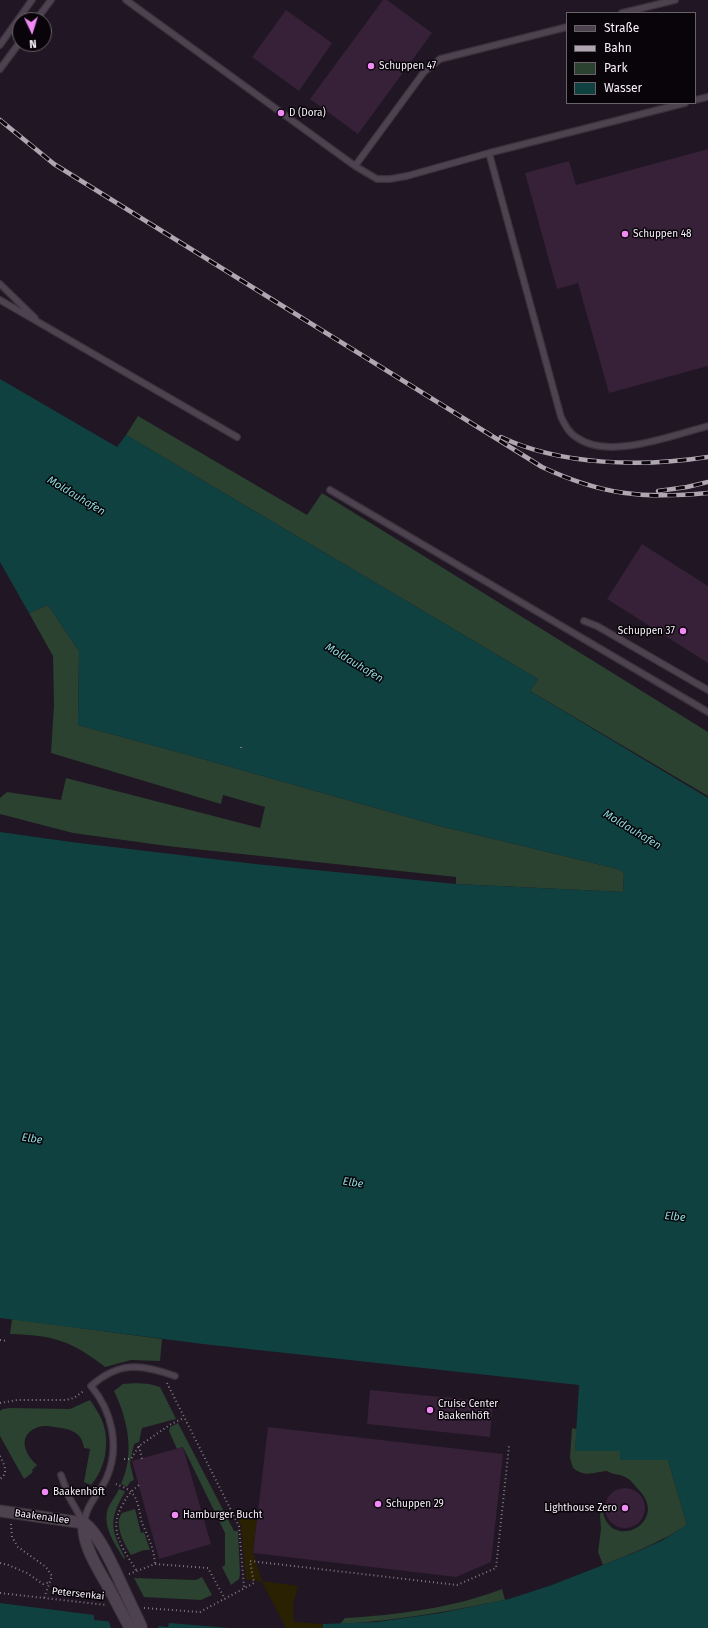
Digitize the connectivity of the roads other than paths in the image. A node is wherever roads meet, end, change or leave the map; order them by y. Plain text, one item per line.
1 (32, 0) edge
2 (51, 0) edge
3 (126, 0) edge
4 (675, 0) edge
5 (42, 12) edge
6 (626, 12) edge
7 (566, 27) edge
8 (0, 45) edge
9 (13, 52) edge
10 (0, 69) edge
11 (708, 97) edge
12 (696, 100) edge
13 (681, 104) edge
14 (489, 153) junction
15 (354, 166) junction
16 (0, 284) edge
17 (0, 300) edge
18 (41, 324) junction
19 (708, 426) edge
20 (237, 437) dead end
21 (330, 490) dead end
22 (584, 621) dead end
23 (708, 690) edge
24 (708, 712) edge
25 (174, 1376) dead end
26 (61, 1475) dead end
27 (0, 1511) edge
28 (84, 1523) junction
29 (130, 1628) edge
30 (142, 1628) edge

1 - 8 lane
2 - 5 lane
3 - 15 lane
4 - 6 lane
7 - 15 lane
9 - 10 lane
11 - 12 lane
13 - 14 lane
14 - 15 lane
14 - 19 lane
16 - 18 lane
17 - 18 lane
18 - 20 lane
21 - 24 lane
22 - 23 lane
25 - 28 lane
26 - 28 lane
27 - 28 street, Baakenallee
28 - 29 street, bridge
28 - 30 street, bridge

